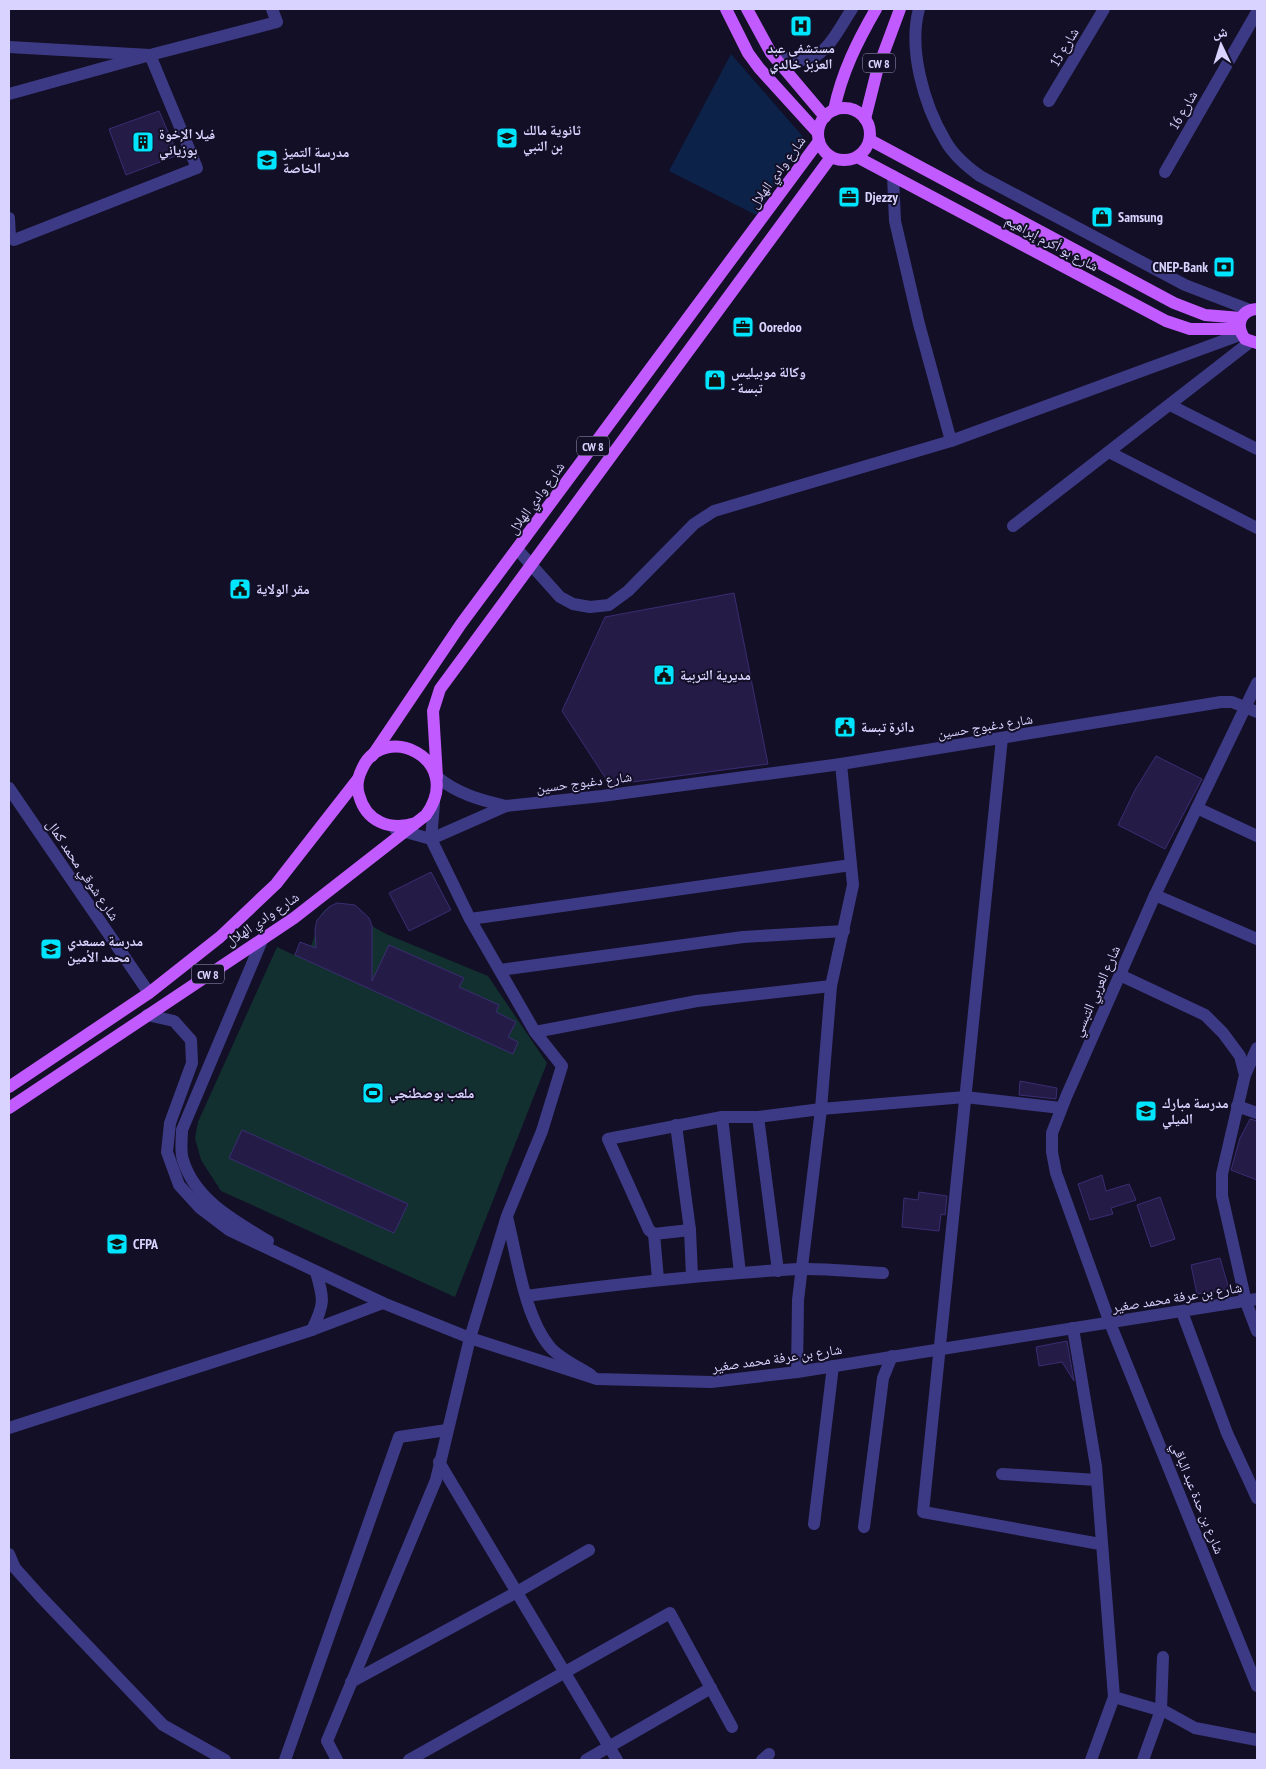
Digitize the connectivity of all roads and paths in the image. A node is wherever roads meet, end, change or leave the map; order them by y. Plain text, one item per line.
1 (272, 9) edge
2 (726, 9) edge
3 (747, 9) edge
4 (852, 9) edge
5 (876, 9) edge
6 (900, 9) edge
7 (919, 9) edge
8 (1104, 9) edge
9 (1257, 12) edge
10 (9, 47) edge
11 (772, 53) junction
12 (150, 55) junction
13 (9, 94) edge
14 (1049, 101) dead end
15 (829, 113) junction
16 (865, 119) junction
17 (818, 137) junction
18 (870, 140) junction
19 (832, 157) junction
20 (857, 157) junction
21 (1165, 172) dead end
22 (892, 176) junction
23 (9, 218) edge
24 (1248, 326) edge
25 (1170, 405) junction
26 (951, 440) junction
27 (1257, 449) edge
28 (1109, 452) junction
29 (1013, 526) dead end
30 (1257, 528) edge
31 (517, 549) junction
32 (531, 565) junction
33 (1257, 683) edge
34 (1244, 707) junction
35 (1257, 712) edge
36 (1002, 738) junction
37 (372, 756) junction
38 (841, 764) junction
39 (437, 777) junction
40 (358, 779) junction
41 (9, 788) edge
42 (434, 804) junction
43 (506, 806) junction
44 (1197, 808) junction
45 (416, 823) junction
46 (390, 826) junction
47 (403, 832) junction
48 (1257, 836) edge
49 (431, 839) junction
50 (851, 865) junction
51 (1156, 895) junction
52 (470, 919) junction
53 (844, 932) junction
54 (263, 938) junction
55 (1257, 940) edge
56 (500, 970) junction
57 (1120, 975) junction
58 (831, 986) junction
59 (149, 993) junction
60 (147, 1015) junction
61 (535, 1032) junction
62 (1257, 1048) edge
63 (1245, 1075) junction
64 (9, 1086) edge
65 (966, 1097) junction
66 (1237, 1106) junction
67 (9, 1108) edge
68 (1061, 1108) junction
69 (821, 1109) junction
70 (1257, 1113) edge
71 (722, 1117) junction
72 (758, 1117) junction
73 (676, 1125) junction
74 (507, 1216) junction
75 (690, 1230) junction
76 (654, 1234) junction
77 (801, 1269) junction
78 (778, 1271) junction
79 (316, 1272) junction
80 (740, 1272) junction
81 (883, 1273) dead end
82 (692, 1276) junction
83 (658, 1279) junction
84 (526, 1296) junction
85 (1252, 1300) edge
86 (383, 1303) junction
87 (1182, 1312) junction
88 (1110, 1323) junction
89 (1073, 1328) junction
90 (312, 1330) junction
91 (1257, 1331) edge
92 (470, 1338) junction
93 (940, 1348) junction
94 (892, 1356) junction
95 (833, 1366) junction
96 (797, 1372) junction
97 (598, 1379) junction
98 (9, 1428) edge
99 (447, 1430) junction
100 (439, 1462) junction
101 (1002, 1474) dead end
102 (1097, 1480) junction
103 (1257, 1498) edge
104 (814, 1524) dead end
105 (864, 1527) dead end
106 (1100, 1544) junction
107 (589, 1550) dead end
108 (9, 1554) edge
109 (12, 1569) edge
110 (517, 1592) junction
111 (1163, 1657) dead end
112 (564, 1672) junction
113 (351, 1682) junction
114 (1257, 1686) edge
115 (711, 1688) junction
116 (1114, 1697) junction
117 (1161, 1710) junction
118 (732, 1727) dead end
119 (1257, 1740) edge
120 (608, 1746) junction
121 (225, 1760) edge
122 (285, 1760) edge
123 (337, 1760) edge
124 (409, 1760) edge
125 (586, 1760) edge
126 (617, 1760) edge
127 (1091, 1760) edge
128 (1143, 1760) edge

1 - 12 street
2 - 17 main road
3 - 11 main road
4 - 11 street
5 - 15 main road, CW 8
6 - 16 main road, CW 8
7 - 24 street, شارع بو أكرم إبراهيم
8 - 14 street, شارع 15
9 - 21 street, شارع 16
10 - 12 street
11 - 15 main road
12 - 13 street
12 - 23 street
15 - 16 main road
15 - 17 main road
16 - 18 main road
17 - 19 main road
17 - 31 main road, شارع وادي الهلال / CW 8
18 - 20 main road
18 - 24 main road, شارع بو أكرم إبراهيم
19 - 20 main road
19 - 32 main road, CW 8
20 - 22 main road, شارع بو أكرم إبراهيم
22 - 24 main road, شارع بو أكرم إبراهيم
22 - 26 street
24 - 25 street
24 - 26 street
25 - 27 street
25 - 28 street
26 - 32 street
28 - 29 street
28 - 30 street
31 - 32 street
31 - 37 main road, شارع وادي الهلال / CW 8
32 - 39 main road, CW 8
33 - 34 street, شارع العربي التبسي
34 - 35 street, شارع دغبوج حسين
34 - 36 street, شارع دغبوج حسين
34 - 44 street, شارع العربي التبسي
36 - 38 street, شارع دغبوج حسين
36 - 65 street
37 - 39 main road
37 - 40 main road
38 - 43 street, شارع دغبوج حسين
38 - 50 street
39 - 42 main road
39 - 43 street
40 - 46 main road
40 - 59 main road, شارع وادي الهلال / CW 8
41 - 59 street, شارع شوقي محمد كمال
42 - 45 main road
42 - 49 street
43 - 49 street
44 - 48 street
44 - 51 street, شارع العربي التبسي
45 - 46 main road
45 - 47 main road, CW 8
46 - 47 street
47 - 49 street
47 - 54 main road, شارع وادي الهلال / CW 8
49 - 52 street
50 - 52 street
50 - 53 street
51 - 55 street
51 - 57 street, شارع العربي التبسي
52 - 56 street
53 - 56 street
53 - 58 street
54 - 60 main road, شارع وادي الهلال / CW 8
54 - 79 street, شارع بن عرفة محمد صغير
56 - 61 street
57 - 63 street
57 - 68 street, شارع العربي التبسي
58 - 61 street
58 - 69 street
59 - 64 main road, شارع وادي الهلال / CW 8
60 - 67 main road, شارع وادي الهلال / CW 8
60 - 79 street, شارع بن عرفة محمد صغير
61 - 74 street
62 - 63 street
63 - 66 street
65 - 68 street
65 - 69 street
65 - 93 street
66 - 70 street
66 - 85 street
68 - 88 street, شارع العربي التبسي
69 - 72 street
69 - 77 street
71 - 72 street
71 - 73 street
71 - 80 street
72 - 78 street
73 - 75 street
73 - 76 street
74 - 84 street
74 - 92 street
75 - 76 street
75 - 82 street
76 - 83 street
77 - 78 street
77 - 81 street
77 - 96 street
78 - 80 street
79 - 86 street, شارع بن عرفة محمد صغير
79 - 90 street
80 - 82 street
82 - 83 street
83 - 84 street
84 - 97 street
85 - 87 street, شارع بن عرفة محمد صغير
85 - 91 street
86 - 90 street
86 - 92 street, شارع بن عرفة محمد صغير
87 - 88 street, شارع بن عرفة محمد صغير
87 - 103 street
88 - 89 street, شارع بن عرفة محمد صغير
88 - 114 street, شارع بن حدة عبد الباقي
89 - 93 street, شارع بن عرفة محمد صغير
89 - 102 street
90 - 98 street
92 - 97 street, شارع بن عرفة محمد صغير
92 - 99 street
93 - 94 street, شارع بن عرفة محمد صغير
93 - 106 street
94 - 95 street, شارع بن عرفة محمد صغير
94 - 105 street
95 - 96 street, شارع بن عرفة محمد صغير
95 - 104 street
96 - 97 street, شارع بن عرفة محمد صغير
99 - 100 street
99 - 122 street
100 - 110 street
100 - 113 street
101 - 102 street
102 - 106 street
106 - 116 street
107 - 110 street
108 - 109 street
109 - 121 street
110 - 112 street
110 - 113 street
111 - 117 street
112 - 115 street
112 - 120 street
112 - 124 street
113 - 123 street
115 - 118 street
115 - 120 street
116 - 117 street
116 - 127 street
117 - 119 street
117 - 128 street
120 - 125 street
120 - 126 street

